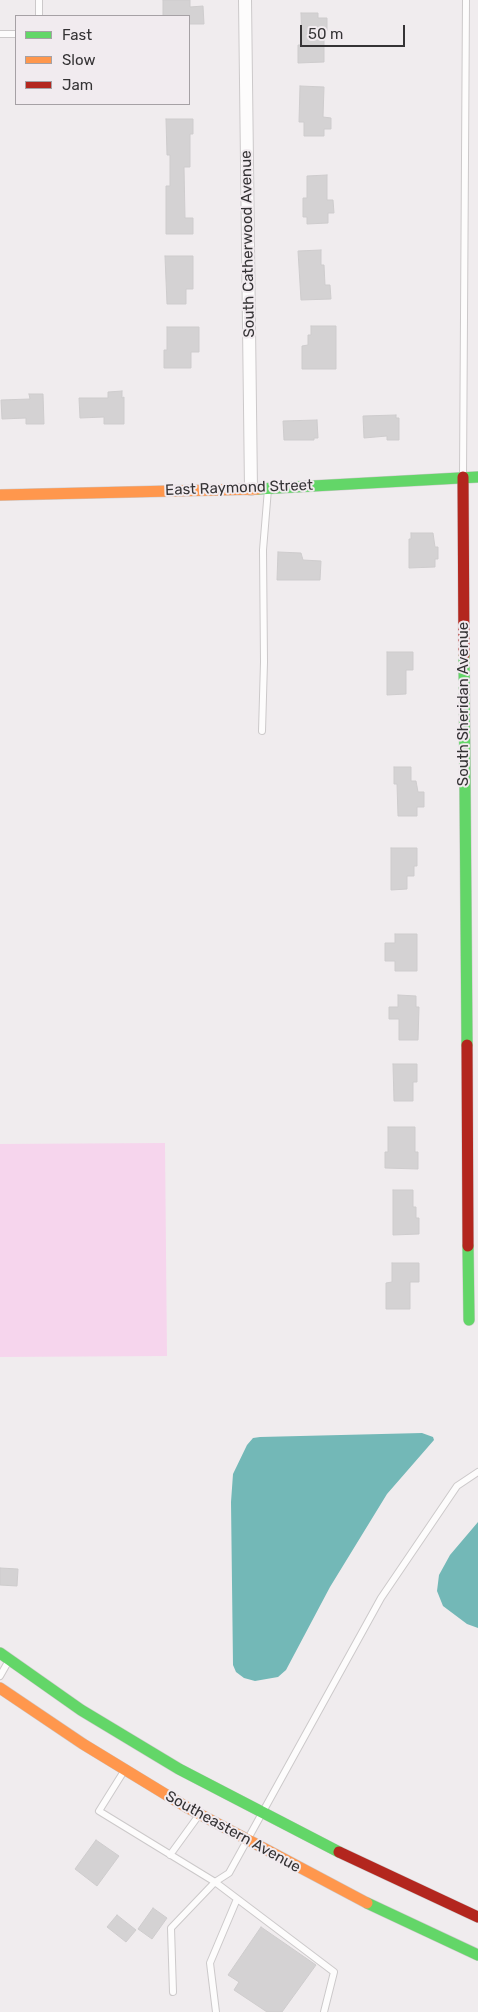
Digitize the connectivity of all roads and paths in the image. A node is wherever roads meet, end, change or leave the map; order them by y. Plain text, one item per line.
1 (39, 0) edge
2 (244, 0) edge
3 (466, 0) edge
4 (40, 15) edge
5 (0, 34) edge
6 (15, 34) edge
7 (463, 477) junction
8 (478, 477) edge
9 (268, 488) junction
10 (251, 489) junction
11 (0, 496) edge
12 (262, 731) dead end
13 (469, 1320) dead end
14 (478, 1472) edge
15 (5, 1656) edge
16 (0, 1676) edge
17 (0, 1688) edge
18 (125, 1770) junction
19 (261, 1813) junction
20 (199, 1814) junction
21 (248, 1842) junction
22 (170, 1855) junction
23 (215, 1882) junction
24 (238, 1899) junction
25 (478, 1917) edge
26 (478, 1955) edge
27 (173, 1992) dead end
28 (216, 2012) edge
29 (324, 2012) edge

1 - 4 lane
2 - 10 street, South Catherwood Avenue
3 - 7 lane
5 - 6 lane
7 - 8 main road, East Raymond Street
7 - 9 main road, East Raymond Street
7 - 13 main road, South Sheridan Avenue
9 - 10 main road, East Raymond Street
9 - 12 lane
10 - 11 main road, East Raymond Street
14 - 19 lane
15 - 16 lane
15 - 19 main road, Southeastern Avenue
17 - 18 main road, Southeastern Avenue
18 - 20 main road, Southeastern Avenue
18 - 22 lane
19 - 21 lane
19 - 25 main road, Southeastern Avenue
20 - 21 main road, Southeastern Avenue
20 - 22 lane
21 - 23 lane
21 - 26 main road, Southeastern Avenue
22 - 23 lane
23 - 24 lane
23 - 27 lane
24 - 28 lane
24 - 29 lane

